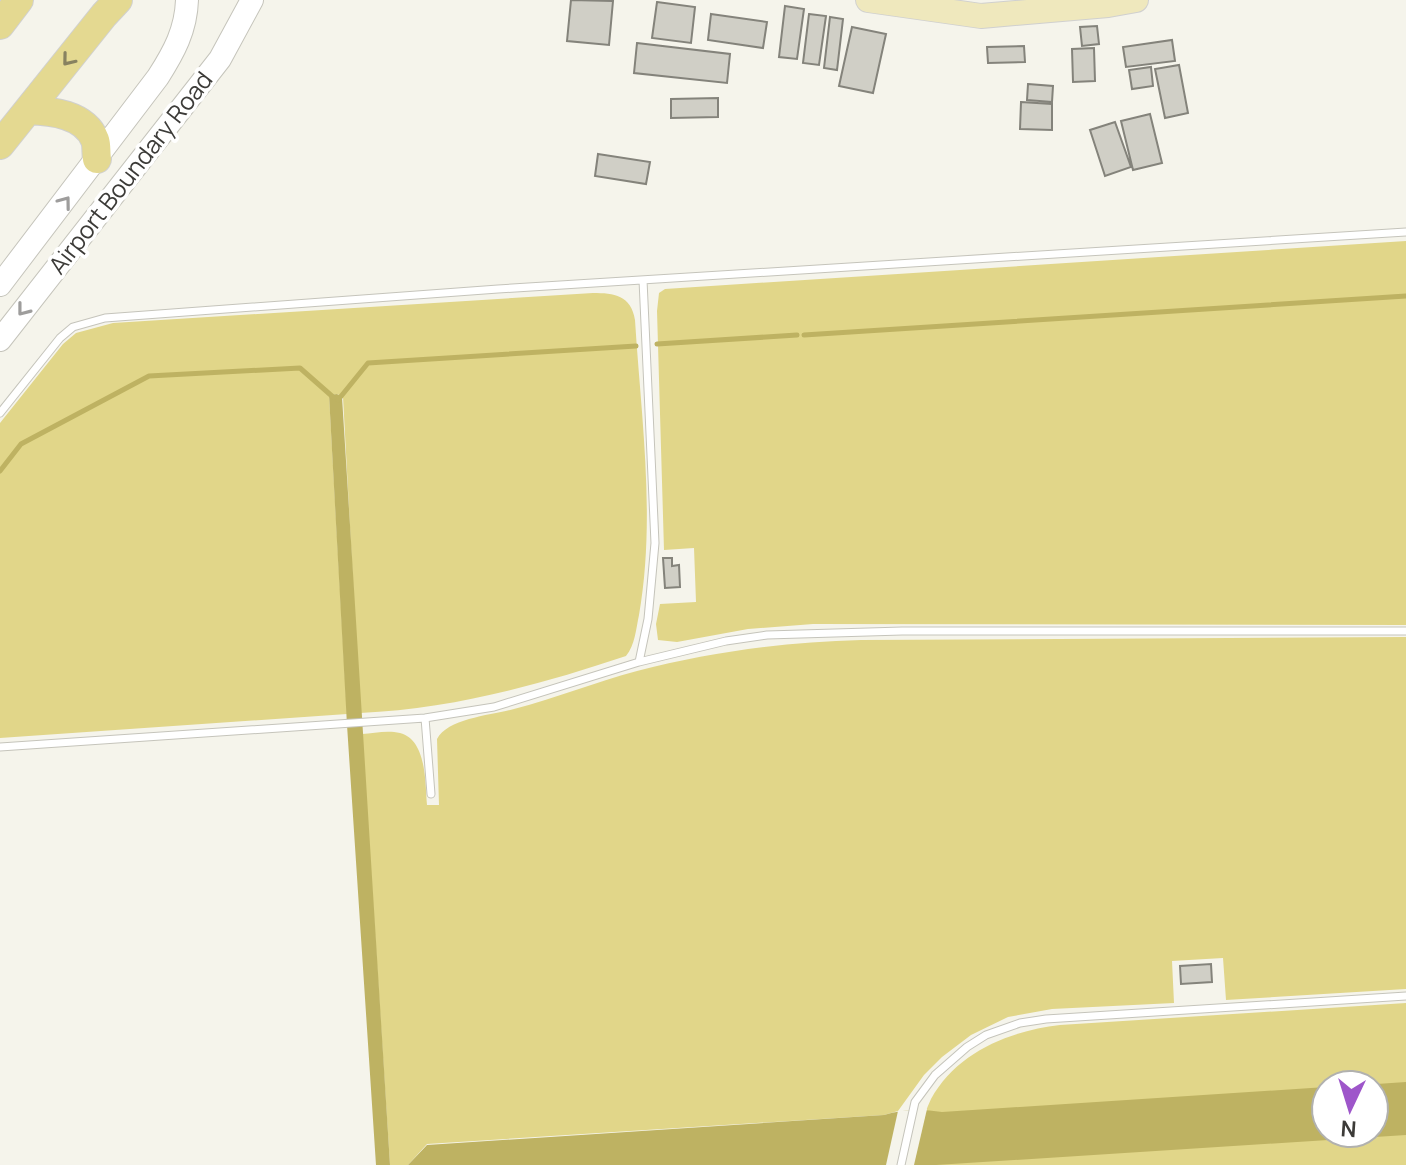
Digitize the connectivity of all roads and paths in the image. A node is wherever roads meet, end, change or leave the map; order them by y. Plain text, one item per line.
1 (19, 0) edge
2 (118, 0) edge
3 (187, 0) edge
4 (252, 0) edge
5 (868, 0) edge
6 (1136, 0) edge
7 (0, 25) edge
8 (28, 110) junction
9 (0, 145) edge
10 (97, 159) junction
11 (1406, 232) edge
12 (643, 280) junction
13 (0, 285) edge
14 (0, 340) edge
15 (0, 413) edge
16 (1406, 631) edge
17 (639, 662) junction
18 (425, 718) junction
19 (0, 747) edge
20 (431, 794) dead end
21 (1406, 996) edge
22 (901, 1165) edge

1 - 7 highway
2 -> 8 highway
3 - 10 street, Airport Boundary Road
4 -> 14 street, Airport Boundary Road
5 - 6 main road
8 - 9 highway
8 - 10 highway
13 -> 10 street, Airport Boundary Road
11 - 12 lane
12 - 15 lane
12 - 17 lane
16 - 17 lane
17 - 18 lane
18 - 19 lane
18 - 20 lane
21 - 22 lane

